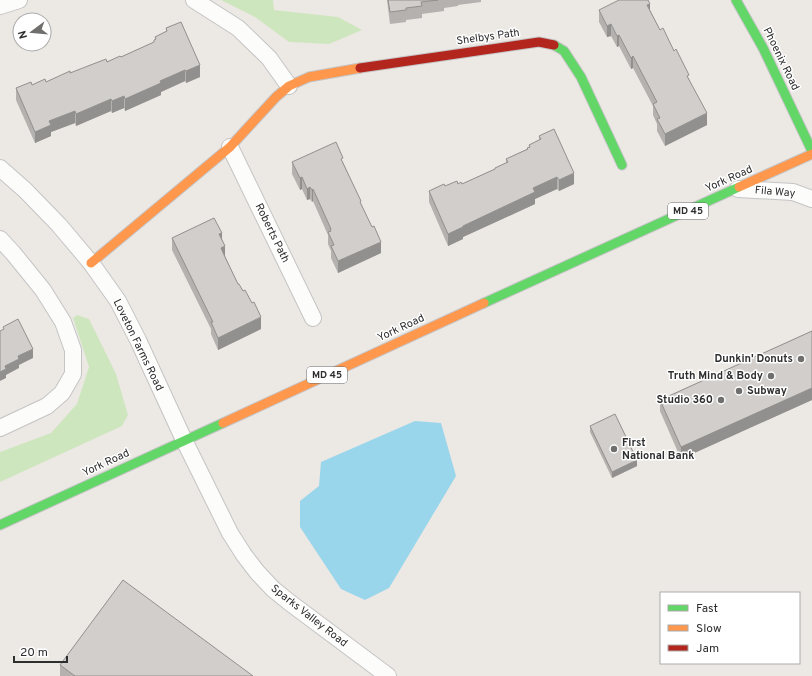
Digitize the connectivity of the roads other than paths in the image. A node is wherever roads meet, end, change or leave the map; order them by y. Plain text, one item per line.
1 (19, 0) edge
2 (194, 0) edge
3 (736, 0) edge
4 (0, 6) edge
5 (288, 86) junction
6 (230, 147) junction
7 (812, 151) edge
8 (812, 154) edge
9 (622, 165) dead end
10 (0, 168) edge
11 (736, 189) junction
12 (812, 198) edge
13 (0, 239) edge
14 (91, 263) junction
15 (313, 318) dead end
16 (0, 428) edge
17 (184, 440) junction
18 (0, 525) edge
19 (388, 676) edge

1 - 4 street
2 - 5 street
3 - 7 main road, Phoenix Road
5 - 6 main road
5 - 9 main road, Shelbys Path
6 - 14 main road
6 - 15 street, Roberts Path
8 - 11 main road, York Road / MD 45
10 - 14 street, Loveton Farms Road
11 - 12 street, Fila Way
11 - 17 main road, York Road / MD 45
13 - 16 street
14 - 17 street, Loveton Farms Road
17 - 18 main road, York Road / MD 45
17 - 19 street, Sparks Valley Road

